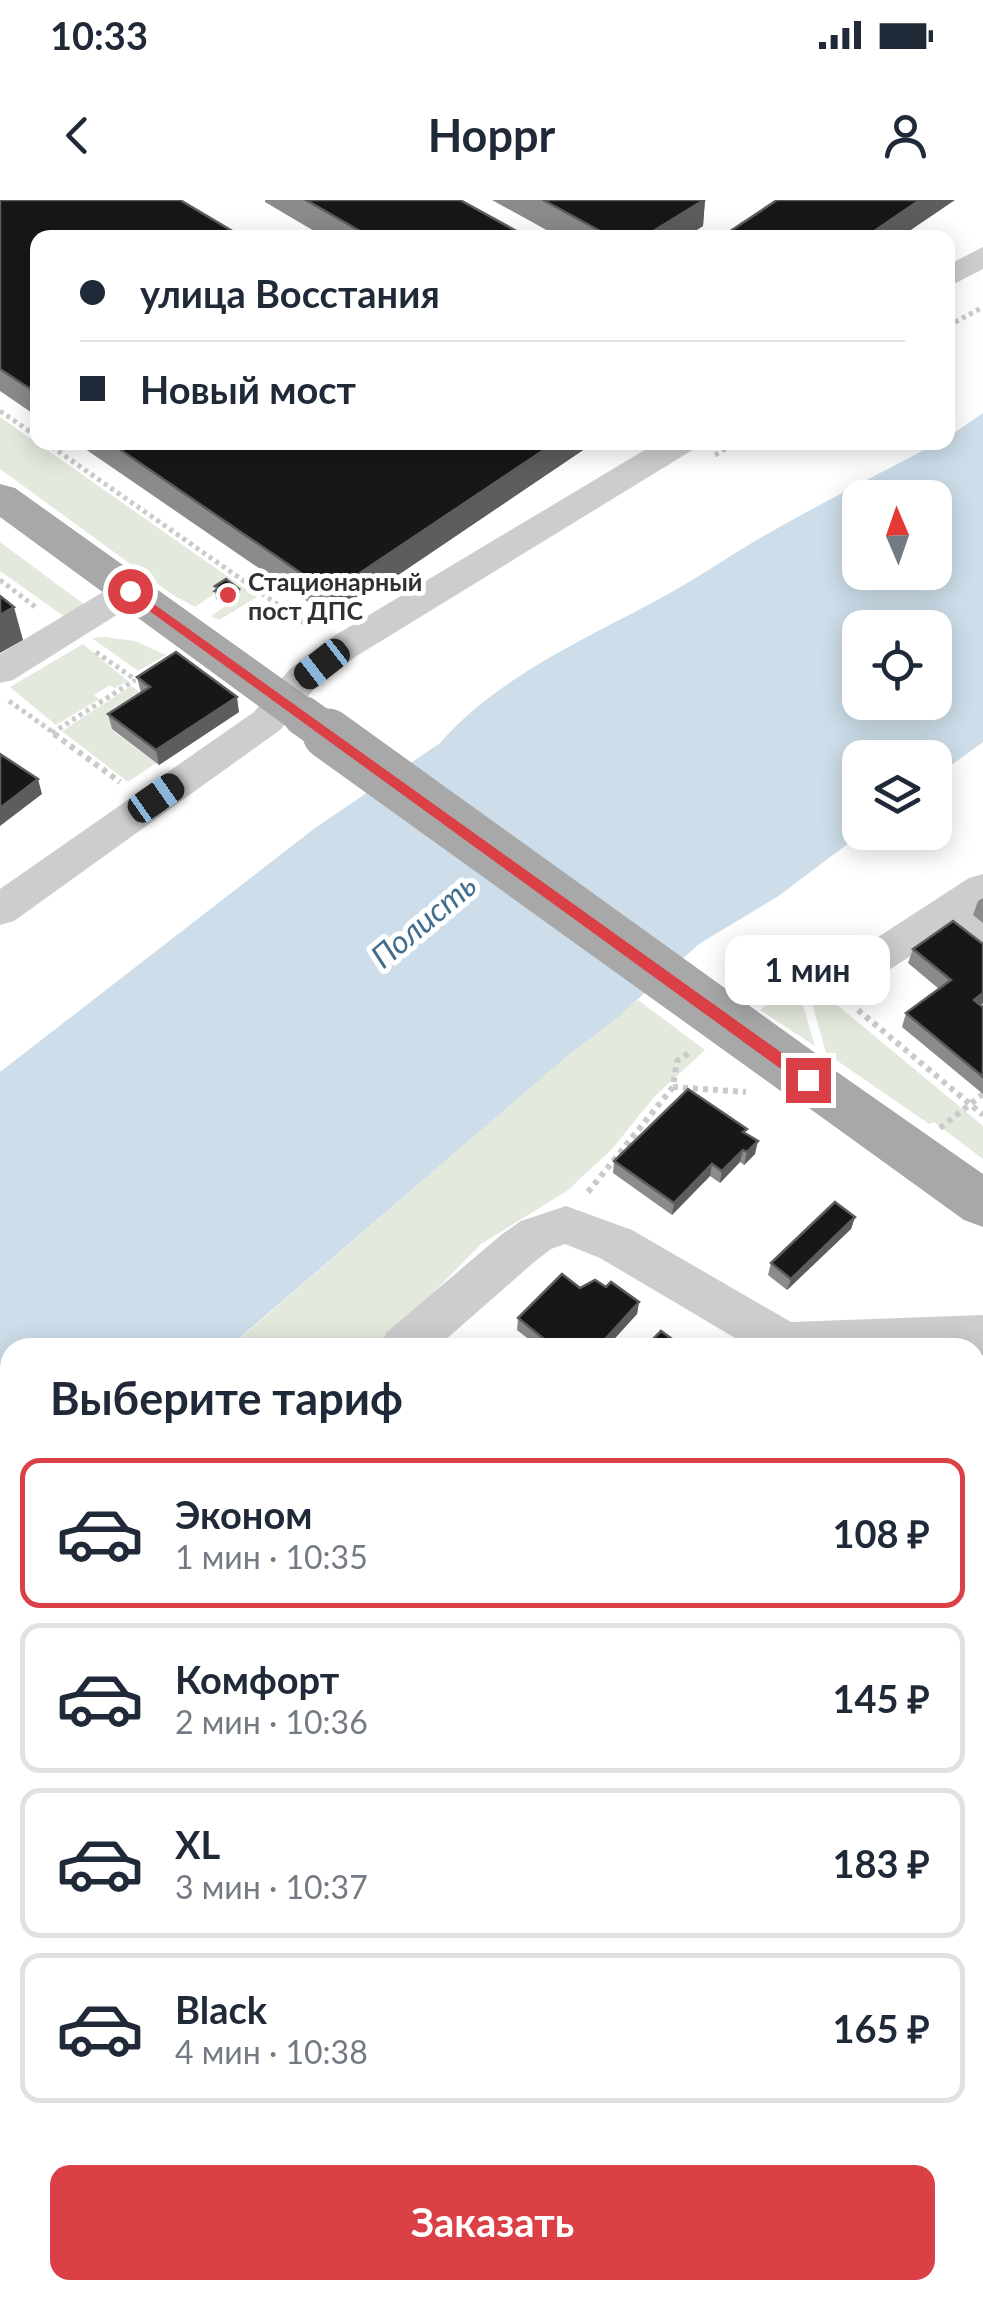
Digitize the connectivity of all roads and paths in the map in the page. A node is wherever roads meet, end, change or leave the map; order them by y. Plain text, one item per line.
1 (983, 256) edge
2 (955, 274) edge
3 (983, 306) edge
4 (955, 322) edge
5 (0, 411) edge
6 (30, 432) edge
7 (57, 450) edge
8 (669, 450) edge
9 (0, 497) edge
10 (130, 591) junction
11 (342, 648) junction
12 (0, 672) edge
13 (147, 672) edge
14 (0, 694) edge
15 (294, 709) junction
16 (52, 733) junction
17 (130, 789) dead end
18 (983, 889) edge
19 (0, 910) edge
20 (945, 914) junction
21 (983, 944) edge
22 (838, 983) junction
23 (758, 1004) dead end
24 (693, 1050) dead end
25 (673, 1087) junction
26 (752, 1093) dead end
27 (983, 1094) edge
28 (983, 1116) edge
29 (940, 1128) dead end
30 (983, 1204) edge
31 (566, 1225) junction
32 (983, 1335) edge
33 (414, 1338) edge
34 (776, 1338) edge
35 (908, 1338) edge

1 - 2 street
3 - 4 path
5 - 6 path
7 - 11 path
8 - 11 street
9 - 10 main road
10 - 12 street
10 - 15 main road
11 - 15 street
13 - 16 path
14 - 16 path
15 - 19 street
15 - 30 main road, bridge
16 - 17 path
18 - 20 street
20 - 21 street
20 - 22 street
22 - 23 path
22 - 28 path
24 - 25 path
25 - 26 path
25 - 31 path
27 - 29 path, bridge
31 - 33 street
31 - 34 street
32 - 35 street

